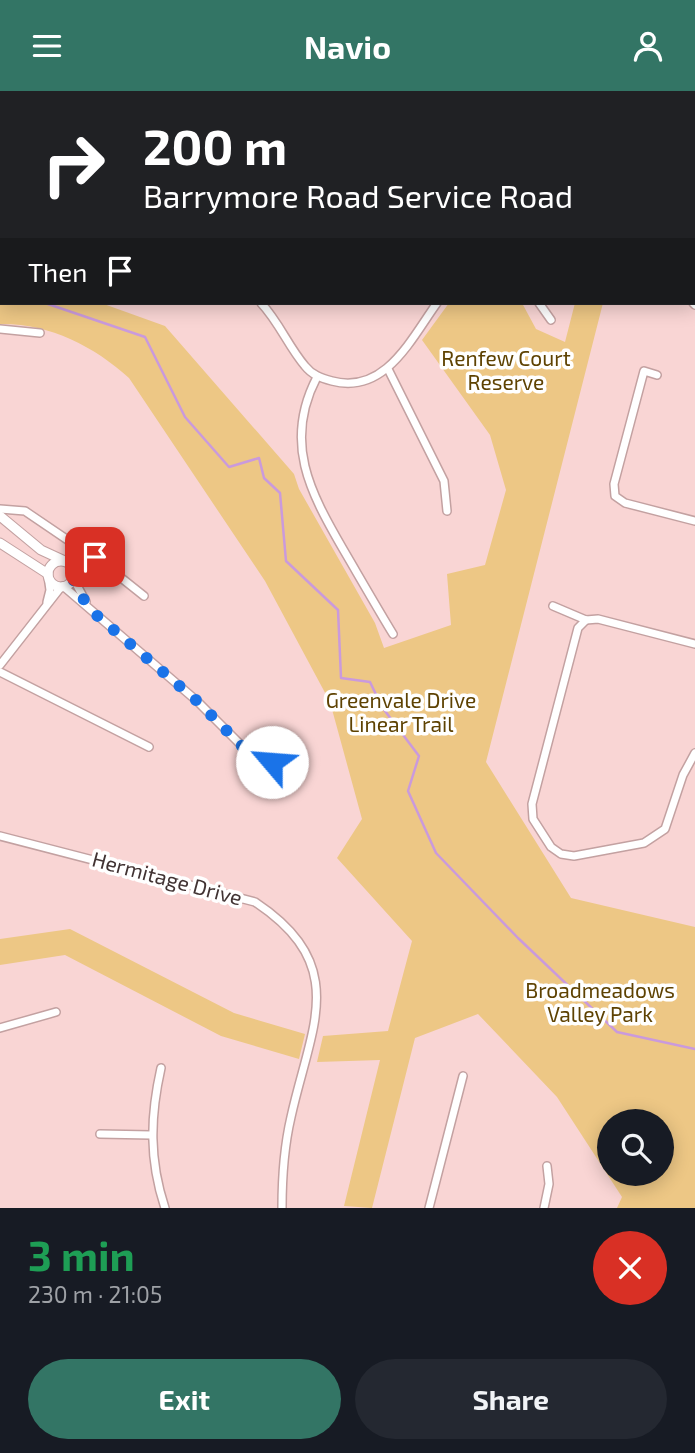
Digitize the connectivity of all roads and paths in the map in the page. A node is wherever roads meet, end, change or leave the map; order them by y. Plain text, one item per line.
1 (263, 305) edge
2 (436, 305) edge
3 (540, 305) edge
4 (551, 320) dead end
5 (0, 329) edge
6 (40, 333) dead end
7 (388, 369) junction
8 (657, 375) dead end
9 (317, 377) junction
10 (0, 509) edge
11 (447, 511) dead end
12 (0, 516) edge
13 (695, 521) edge
14 (0, 543) edge
15 (81, 553) junction
16 (67, 562) junction
17 (75, 573) junction
18 (48, 575) junction
19 (62, 586) junction
20 (144, 596) dead end
21 (46, 603) junction
22 (553, 606) dead end
23 (94, 613) junction
24 (586, 620) junction
25 (393, 634) dead end
26 (695, 644) edge
27 (0, 665) edge
28 (0, 672) edge
29 (149, 747) dead end
30 (695, 753) edge
31 (272, 762) dead end
32 (0, 837) edge
33 (56, 1012) dead end
34 (0, 1028) edge
35 (162, 1068) dead end
36 (463, 1076) dead end
37 (100, 1134) dead end
38 (151, 1135) junction
39 (547, 1166) dead end
40 (165, 1208) edge
41 (282, 1208) edge
42 (429, 1208) edge
43 (544, 1208) edge

1 - 9 street
2 - 7 street
3 - 4 street
5 - 6 street
7 - 9 street
7 - 11 street
8 - 13 street
9 - 25 street
10 - 15 street
12 - 16 street
14 - 18 street
15 - 17 street
15 - 20 street
16 - 17 street
16 - 18 street
17 - 19 street
17 - 23 street
18 - 19 street
18 - 21 street
19 - 21 street
19 - 23 street
21 - 27 street
22 - 24 street
23 - 31 street
24 - 26 street
24 - 30 street
28 - 29 street
32 - 41 street, Hermitage Drive
33 - 34 street
35 - 38 street
36 - 42 street
37 - 38 street
38 - 40 street
39 - 43 street

